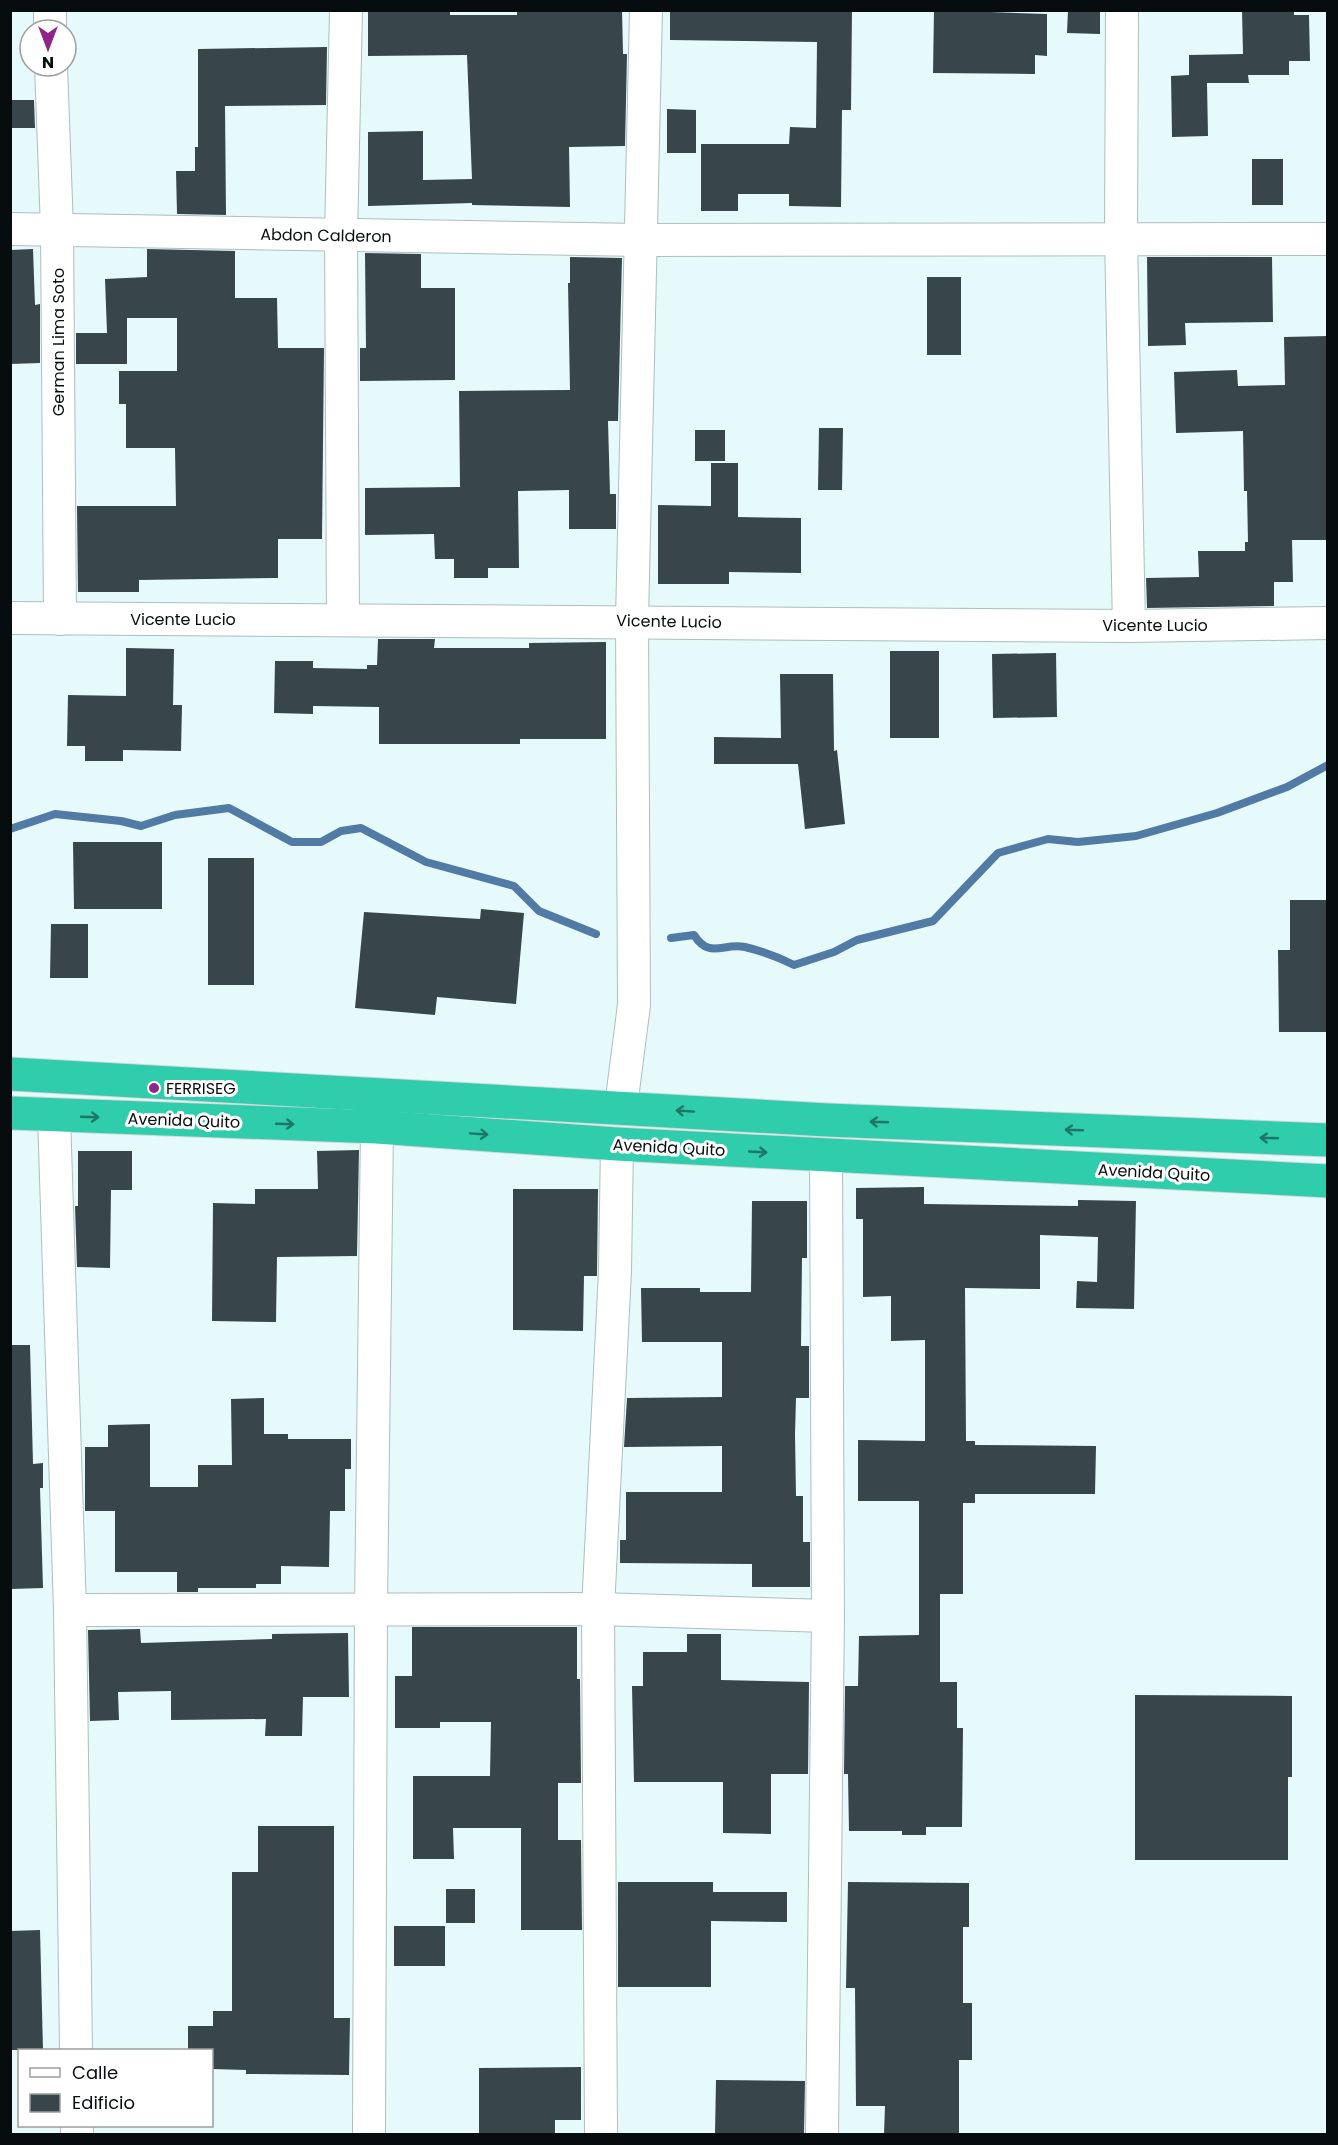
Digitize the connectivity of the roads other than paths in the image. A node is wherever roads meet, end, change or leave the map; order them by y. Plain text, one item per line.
1 (346, 10) edge
2 (646, 10) edge
3 (1122, 10) edge
4 (51, 78) edge
5 (10, 229) edge
6 (57, 229) junction
7 (341, 236) junction
8 (1121, 237) junction
9 (1328, 239) edge
10 (641, 240) junction
11 (10, 618) edge
12 (60, 619) junction
13 (343, 619) junction
14 (632, 620) junction
15 (1328, 623) edge
16 (1129, 626) junction
17 (10, 1074) edge
18 (621, 1106) junction
19 (10, 1113) edge
20 (54, 1116) junction
21 (377, 1127) junction
22 (1328, 1140) edge
23 (617, 1144) junction
24 (826, 1155) junction
25 (1328, 1181) edge
26 (370, 1608) junction
27 (598, 1609) junction
28 (70, 1610) junction
29 (828, 1616) junction
30 (76, 2049) edge
31 (369, 2134) edge
32 (601, 2134) edge
33 (822, 2134) edge

1 - 7 street
2 - 10 street
3 - 8 street
4 - 6 street, German Lima Soto
5 - 6 street, Abdon Calderon
6 - 7 street, Abdon Calderon
6 - 12 street, German Lima Soto
7 - 10 street, Abdon Calderon
7 - 13 street
8 - 9 street, Abdon Calderon
8 - 10 street, Abdon Calderon
8 - 16 street
10 - 14 street
11 - 12 street, Vicente Lucio
12 - 13 street, Vicente Lucio
13 - 14 street, Vicente Lucio
14 - 16 street, Vicente Lucio
14 - 18 street
15 - 16 street, Vicente Lucio
17 - 18 highway
22 -> 18 highway
19 - 20 highway, Avenida Quito
20 -> 21 highway, Avenida Quito
20 - 28 street
21 -> 23 highway, Avenida Quito
21 - 26 street
23 -> 24 highway, Avenida Quito
23 - 27 street
24 - 25 highway, Avenida Quito
24 - 29 street
26 - 27 street
26 - 28 street
26 - 31 street
27 - 29 street
27 - 32 street
28 - 30 street
29 - 33 street

